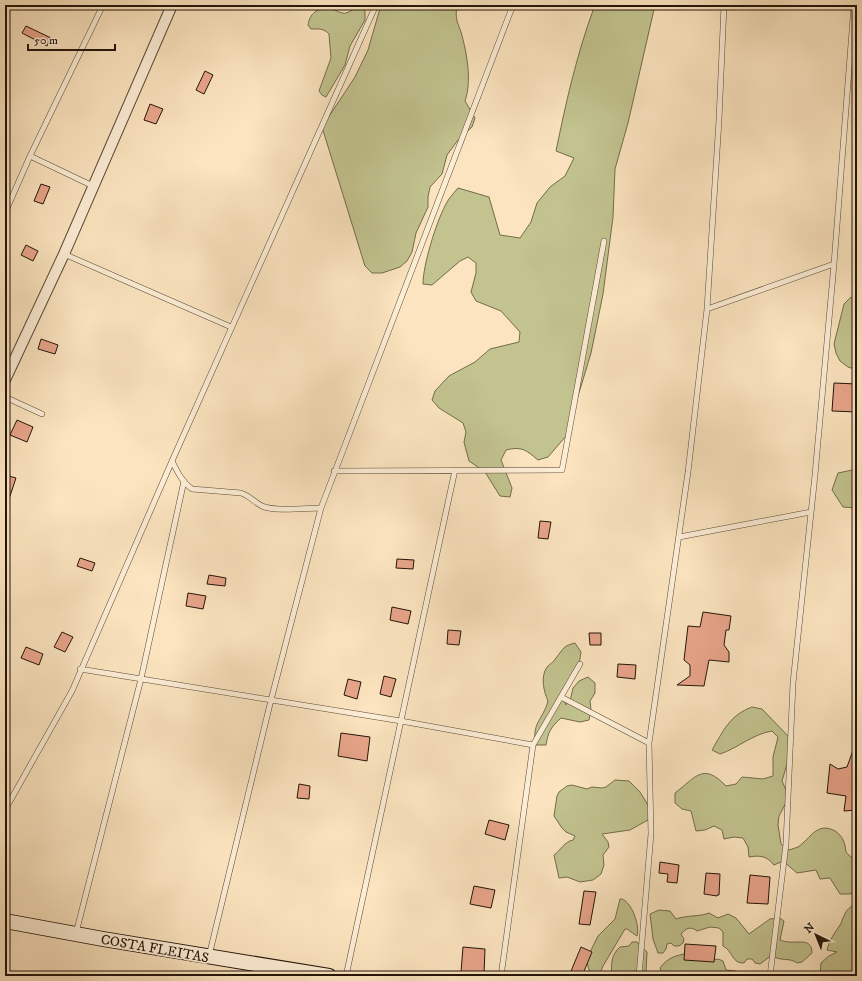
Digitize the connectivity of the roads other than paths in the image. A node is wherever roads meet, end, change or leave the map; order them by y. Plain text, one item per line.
1 (103, 5) edge
2 (172, 5) edge
3 (376, 5) edge
4 (513, 5) edge
5 (724, 5) edge
6 (854, 5) edge
7 (30, 156) junction
8 (93, 186) junction
9 (5, 213) edge
10 (604, 241) dead end
11 (64, 254) junction
12 (834, 264) junction
13 (707, 309) junction
14 (231, 327) junction
15 (5, 380) edge
16 (5, 397) edge
17 (42, 414) dead end
18 (172, 461) junction
19 (455, 470) junction
20 (334, 471) junction
21 (184, 481) junction
22 (321, 508) junction
23 (811, 512) junction
24 (679, 537) junction
25 (580, 664) dead end
26 (80, 669) junction
27 (141, 679) junction
28 (561, 697) junction
29 (271, 700) junction
30 (401, 721) junction
31 (649, 743) junction
32 (533, 745) junction
33 (5, 810) edge
34 (5, 921) edge
35 (76, 934) junction
36 (209, 957) junction
37 (329, 976) edge
38 (346, 976) edge
39 (501, 976) edge
40 (639, 976) edge
41 (770, 976) edge

1 - 7 lane
2 - 8 street
3 - 14 lane
4 - 20 lane
5 - 13 lane
6 - 12 lane
7 - 8 lane
7 - 9 lane
8 - 11 street
10 - 19 lane
11 - 14 lane
11 - 15 street
12 - 13 lane
12 - 23 lane
13 - 24 lane
14 - 18 lane
16 - 17 lane
18 - 21 lane
18 - 26 lane
19 - 20 lane
19 - 30 lane
20 - 22 lane
21 - 22 lane
21 - 27 lane
22 - 29 lane
23 - 24 lane
23 - 41 lane
24 - 31 lane
25 - 28 lane
26 - 27 lane
26 - 33 lane
27 - 29 lane
27 - 35 lane
28 - 31 lane
28 - 32 lane
29 - 30 lane
29 - 36 lane
30 - 32 lane
30 - 38 lane
31 - 40 lane
32 - 39 lane
34 - 35 main road, COSTA FLEITAS
35 - 36 main road, COSTA FLEITAS
36 - 37 main road, COSTA FLEITAS

